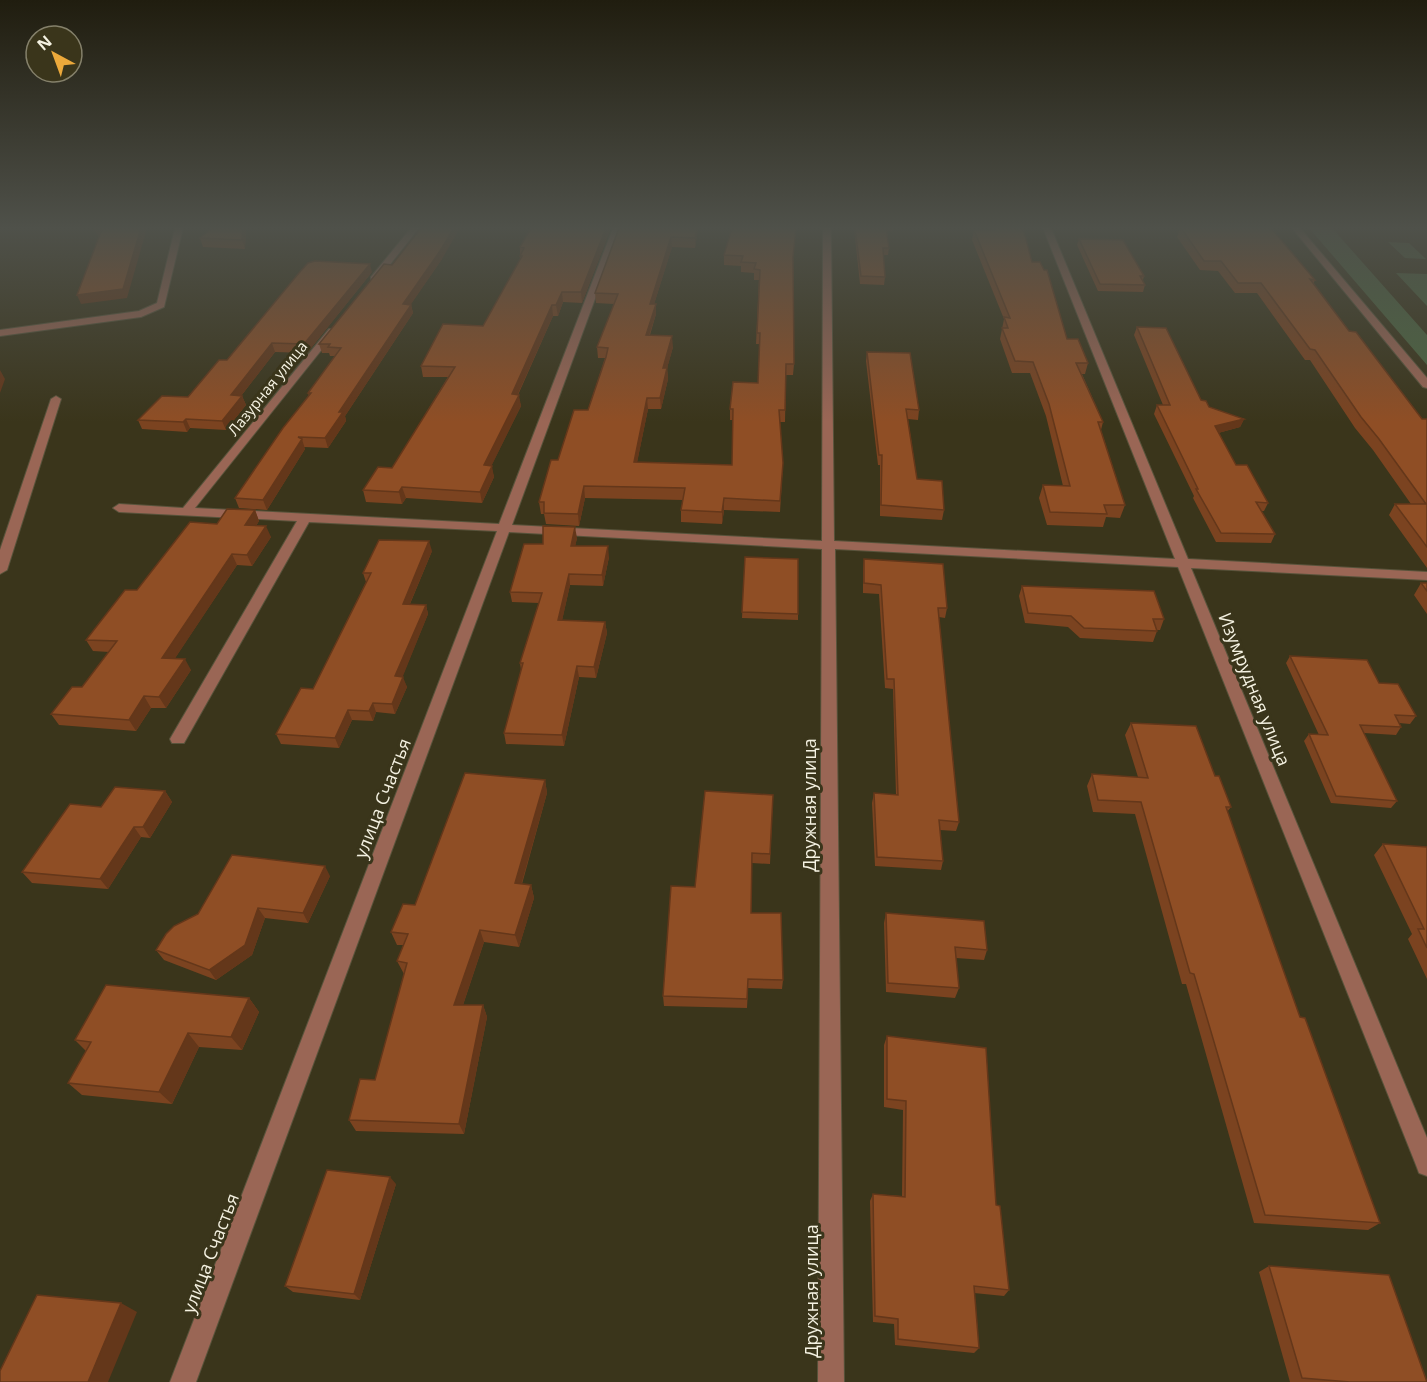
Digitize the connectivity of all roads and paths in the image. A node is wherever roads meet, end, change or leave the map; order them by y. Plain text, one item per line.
1 (164, 292) edge
2 (593, 292) edge
3 (827, 292) edge
4 (1073, 292) edge
5 (1350, 292) edge
6 (341, 319) edge
7 (0, 333) edge
8 (1427, 385) edge
9 (56, 399) dead end
10 (119, 508) dead end
11 (187, 510) junction
12 (306, 516) junction
13 (505, 527) junction
14 (828, 544) junction
15 (1182, 562) junction
16 (0, 570) edge
17 (1427, 576) edge
18 (178, 739) dead end
19 (1427, 1165) edge
20 (183, 1382) edge
21 (831, 1382) edge

1 - 7 street
2 - 13 street, улица Счастья
3 - 14 street, Дружная улица
4 - 15 street, Изумрудная улица
5 - 8 street
6 - 11 street, Лазурная улица
9 - 16 street
10 - 11 street
11 - 12 street
12 - 13 street
12 - 18 street
13 - 14 street
13 - 20 street, улица Счастья
14 - 15 street
14 - 21 street, Дружная улица
15 - 17 street
15 - 19 street, Изумрудная улица

